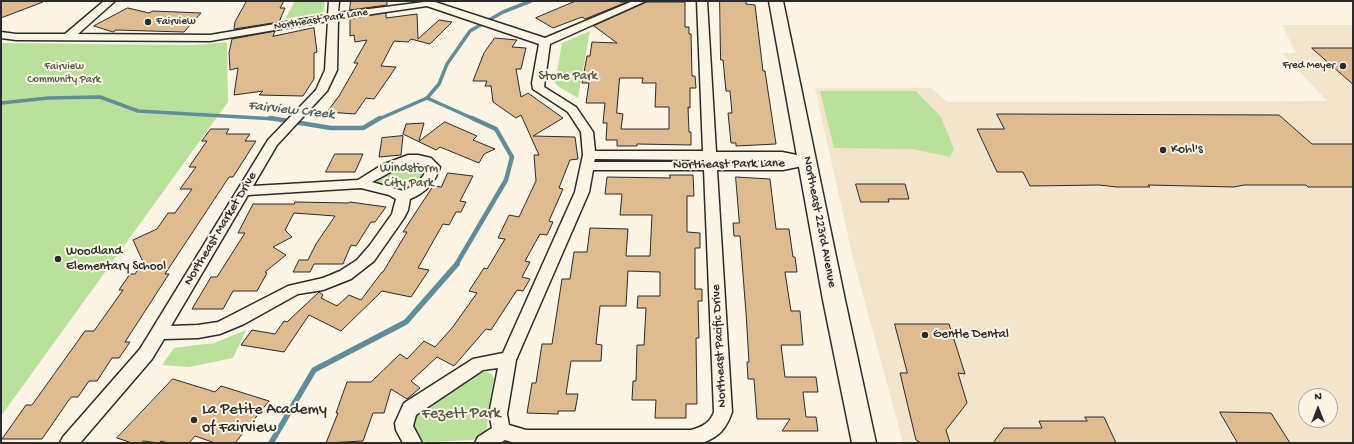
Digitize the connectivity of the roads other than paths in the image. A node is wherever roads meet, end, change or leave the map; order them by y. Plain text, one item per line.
1 (110, 1) edge
2 (334, 1) edge
3 (641, 1) edge
4 (702, 1) edge
5 (776, 1) edge
6 (431, 2) edge
7 (333, 17) junction
8 (1, 35) edge
9 (68, 37) junction
10 (545, 42) junction
11 (711, 160) junction
12 (588, 161) junction
13 (807, 161) junction
14 (361, 184) junction
15 (242, 191) junction
16 (403, 197) junction
17 (160, 332) junction
18 (508, 360) junction
19 (503, 431) junction
20 (69, 443) edge
21 (413, 443) edge
22 (484, 443) edge
23 (864, 443) edge

1 - 9 street
2 - 7 street, Northeast Market Drive
3 - 10 street
4 - 11 street, Northeast Pacific Drive
5 - 13 main road, Northeast 223rd Avenue
6 - 7 street, Northeast Park Lane
6 - 10 street, Northeast Park Lane
7 - 9 street, Northeast Park Lane
7 - 15 street, Northeast Market Drive
8 - 9 street, Northeast Park Lane
10 - 12 street
11 - 12 street, Northeast Park Lane
11 - 13 street, Northeast Park Lane
11 - 19 street, Northeast Pacific Drive
12 - 18 street
13 - 23 main road, Northeast 223rd Avenue
14 - 15 street
14 - 16 street
14 - 16 street
15 - 17 street, Northeast Market Drive
16 - 17 street
17 - 20 street, Northeast Market Drive
18 - 19 street
18 - 21 street
19 - 22 street

